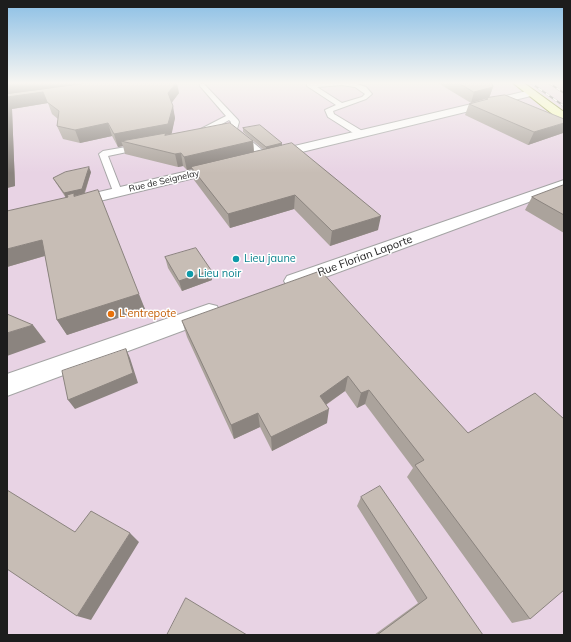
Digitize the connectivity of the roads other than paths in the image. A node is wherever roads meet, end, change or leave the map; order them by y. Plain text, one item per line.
1 (226, 113) edge
2 (330, 113) edge
3 (448, 113) edge
4 (230, 117) junction
5 (361, 134) junction
6 (193, 137) edge
7 (156, 144) edge
8 (265, 157) junction
9 (249, 161) edge
10 (234, 164) edge
11 (564, 184) edge
12 (117, 192) junction
13 (58, 206) edge
14 (278, 287) edge
15 (225, 306) edge
16 (7, 384) edge

1 - 4 lane
2 - 5 lane
3 - 5 street
4 - 6 lane
4 - 8 lane
5 - 8 street
7 - 12 lane
8 - 9 street
10 - 12 street, Rue de Seignelay
11 - 14 street, Rue Florian Laporte
12 - 13 street, Rue de Seignelay
15 - 16 street

